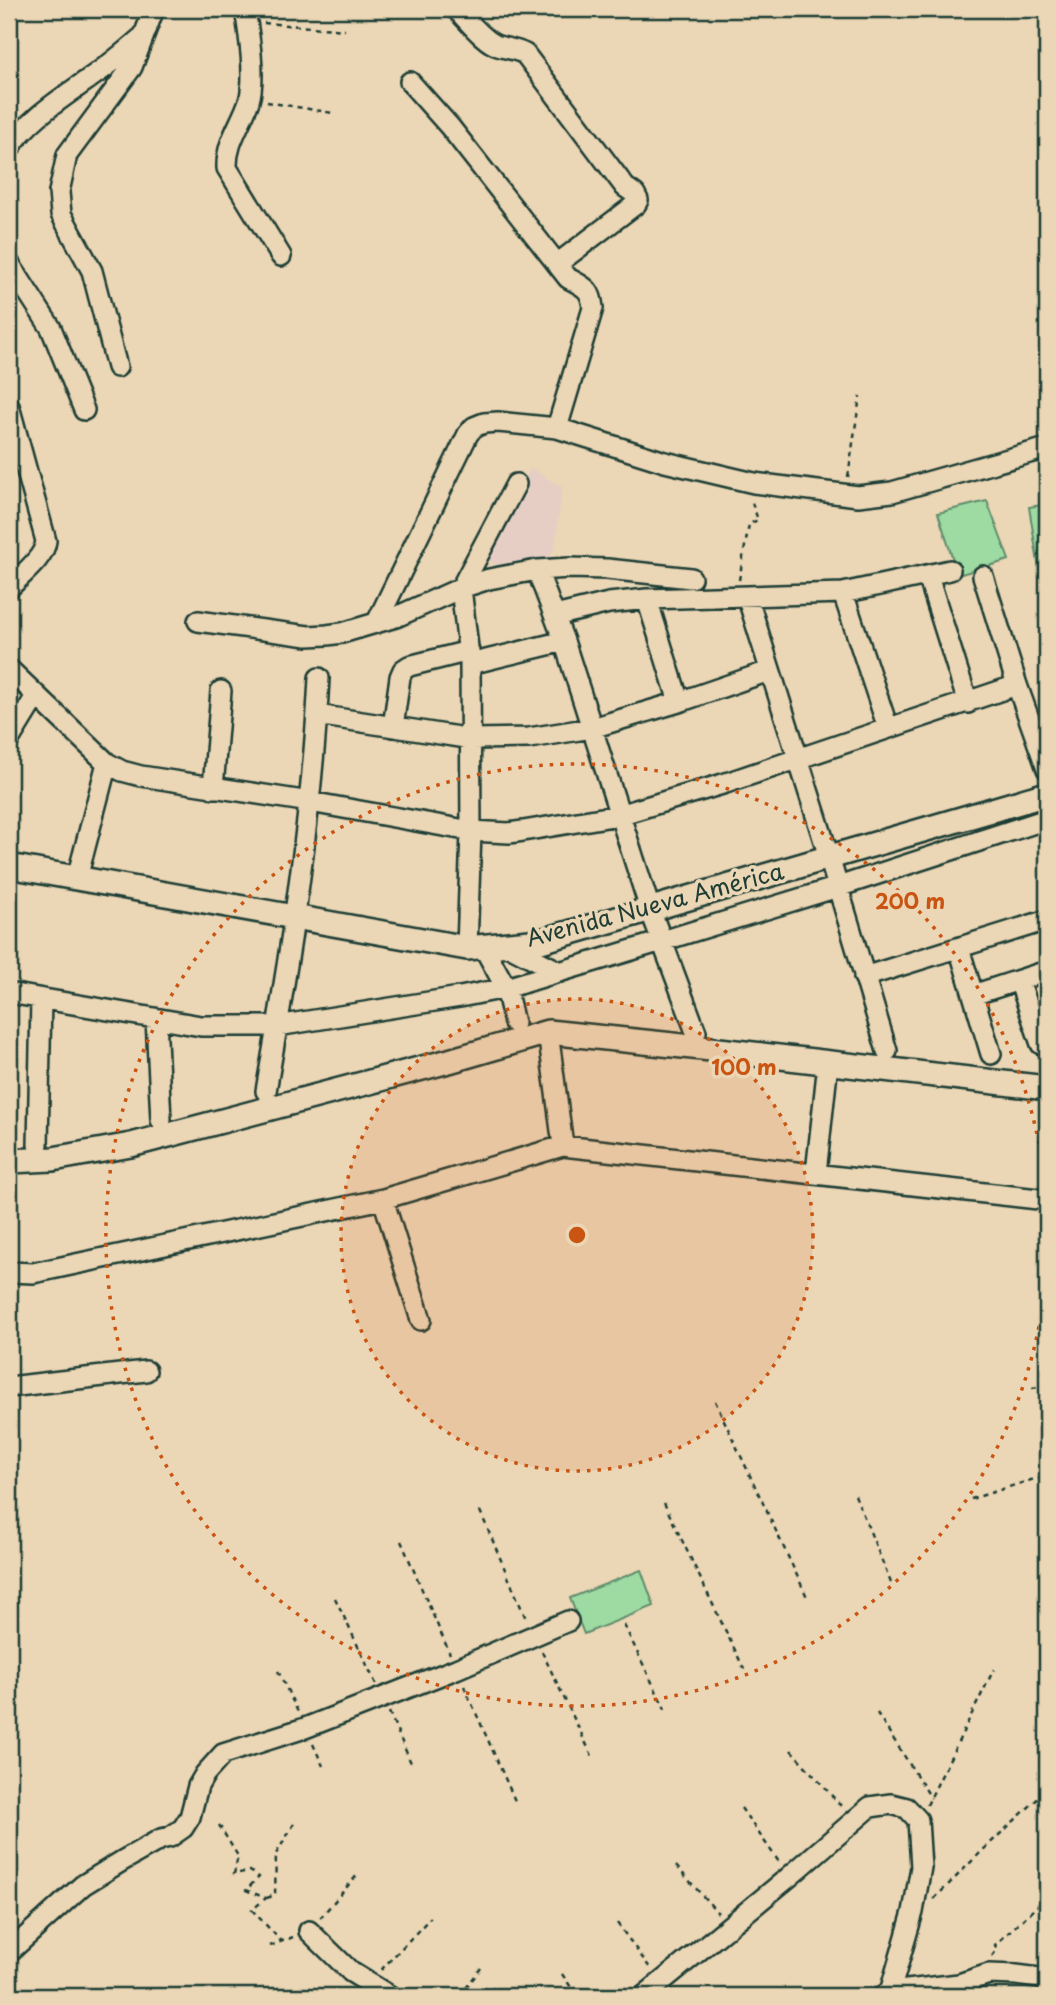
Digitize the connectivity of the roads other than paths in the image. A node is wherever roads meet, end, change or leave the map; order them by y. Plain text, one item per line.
1 (154, 9) edge
2 (456, 9) edge
3 (246, 15) edge
4 (144, 36) junction
5 (410, 82) dead end
6 (9, 149) edge
7 (281, 257) dead end
8 (9, 263) edge
9 (557, 264) junction
10 (117, 367) dead end
11 (9, 406) edge
12 (84, 410) dead end
13 (557, 428) junction
14 (1047, 448) edge
15 (516, 484) dead end
16 (537, 570) junction
17 (950, 570) dead end
18 (928, 576) junction
19 (983, 576) dead end
20 (691, 578) dead end
21 (9, 588) edge
22 (461, 588) junction
23 (843, 593) junction
24 (742, 597) junction
25 (647, 599) junction
26 (555, 616) junction
27 (198, 621) dead end
28 (377, 622) junction
29 (564, 641) junction
30 (470, 658) junction
31 (9, 669) edge
32 (769, 671) junction
33 (319, 678) dead end
34 (1017, 685) junction
35 (221, 691) dead end
36 (36, 696) junction
37 (680, 702) junction
38 (968, 703) junction
39 (317, 715) junction
40 (393, 727) junction
41 (592, 727) junction
42 (888, 728) junction
43 (472, 739) junction
44 (9, 740) edge
45 (798, 759) junction
46 (107, 763) junction
47 (1047, 769) edge
48 (213, 788) junction
49 (1047, 794) edge
50 (310, 802) junction
51 (619, 815) junction
52 (1047, 819) edge
53 (471, 831) junction
54 (829, 857) junction
55 (9, 866) edge
56 (77, 878) junction
57 (838, 887) junction
58 (650, 909) junction
59 (295, 916) junction
60 (1047, 920) edge
61 (662, 941) junction
62 (485, 946) junction
63 (959, 948) junction
64 (1047, 971) edge
65 (560, 972) junction
66 (864, 977) junction
67 (1019, 980) junction
68 (506, 988) junction
69 (9, 993) edge
70 (973, 995) junction
71 (40, 999) junction
72 (156, 1018) junction
73 (514, 1023) dead end
74 (277, 1027) junction
75 (548, 1032) junction
76 (696, 1032) dead end
77 (1041, 1044) dead end
78 (887, 1051) dead end
79 (991, 1054) dead end
80 (828, 1063) junction
81 (1047, 1088) edge
82 (266, 1091) dead end
83 (161, 1120) dead end
84 (38, 1145) dead end
85 (563, 1146) junction
86 (9, 1161) edge
87 (816, 1173) junction
88 (383, 1199) junction
89 (1047, 1199) edge
90 (9, 1272) edge
91 (421, 1320) dead end
92 (146, 1371) dead end
93 (9, 1387) edge
94 (568, 1621) dead end
95 (309, 1931) road end
96 (9, 1952) edge
97 (1047, 1979) edge
98 (886, 1994) edge
99 (390, 1996) edge
100 (643, 1996) edge

1 - 4 street
2 - 9 street
3 - 7 street
4 - 6 street
4 - 10 street
5 - 9 street
8 - 12 street
9 - 13 street
11 - 21 street
13 - 14 street
13 - 28 street
15 - 22 street
16 - 20 street
16 - 22 street
16 - 26 street
17 - 18 street
18 - 23 street
18 - 38 street
19 - 34 street
22 - 28 street
22 - 30 street
23 - 24 street
23 - 42 street
24 - 25 street
24 - 32 street
25 - 26 street
25 - 37 street
26 - 29 street
27 - 28 street
29 - 30 street
29 - 41 street
30 - 40 street
30 - 43 street
31 - 36 street
32 - 37 street
32 - 45 street
33 - 39 street
34 - 38 street
34 - 47 street
35 - 48 street
36 - 44 street
36 - 46 street
37 - 41 street
38 - 42 street
39 - 40 street
39 - 50 street
40 - 43 street
41 - 43 street
41 - 51 street
42 - 45 street
43 - 53 street
45 - 51 street
45 - 54 street
46 - 48 street
46 - 56 street
48 - 50 street
49 - 54 street, Avenida Nueva América
50 - 53 street
50 - 59 street
51 - 53 street
51 - 58 street
52 - 57 street
53 - 62 street
54 - 57 street
54 - 58 street, Avenida Nueva América
55 - 56 street, Avenida Nueva América
56 - 59 street, Avenida Nueva América
57 - 61 street
57 - 66 street
58 - 61 street
58 - 62 street, Avenida Nueva América
59 - 62 street, Avenida Nueva América
59 - 74 street
60 - 63 street
61 - 65 street
61 - 76 street
62 - 65 street
62 - 68 street
63 - 66 street
63 - 70 street
64 - 67 street
65 - 68 street
66 - 78 street
67 - 70 street
67 - 77 street
68 - 73 street
68 - 74 street
69 - 71 street
70 - 79 street
71 - 72 street
71 - 84 street
72 - 74 street
72 - 83 street
74 - 82 street
75 - 80 street
75 - 85 street
75 - 86 street
80 - 81 street
80 - 87 street
85 - 87 street
85 - 88 street
87 - 89 street
88 - 90 street
88 - 91 street
92 - 93 street
94 - 96 street
95 - 99 street
97 - 98 street
98 - 100 street

